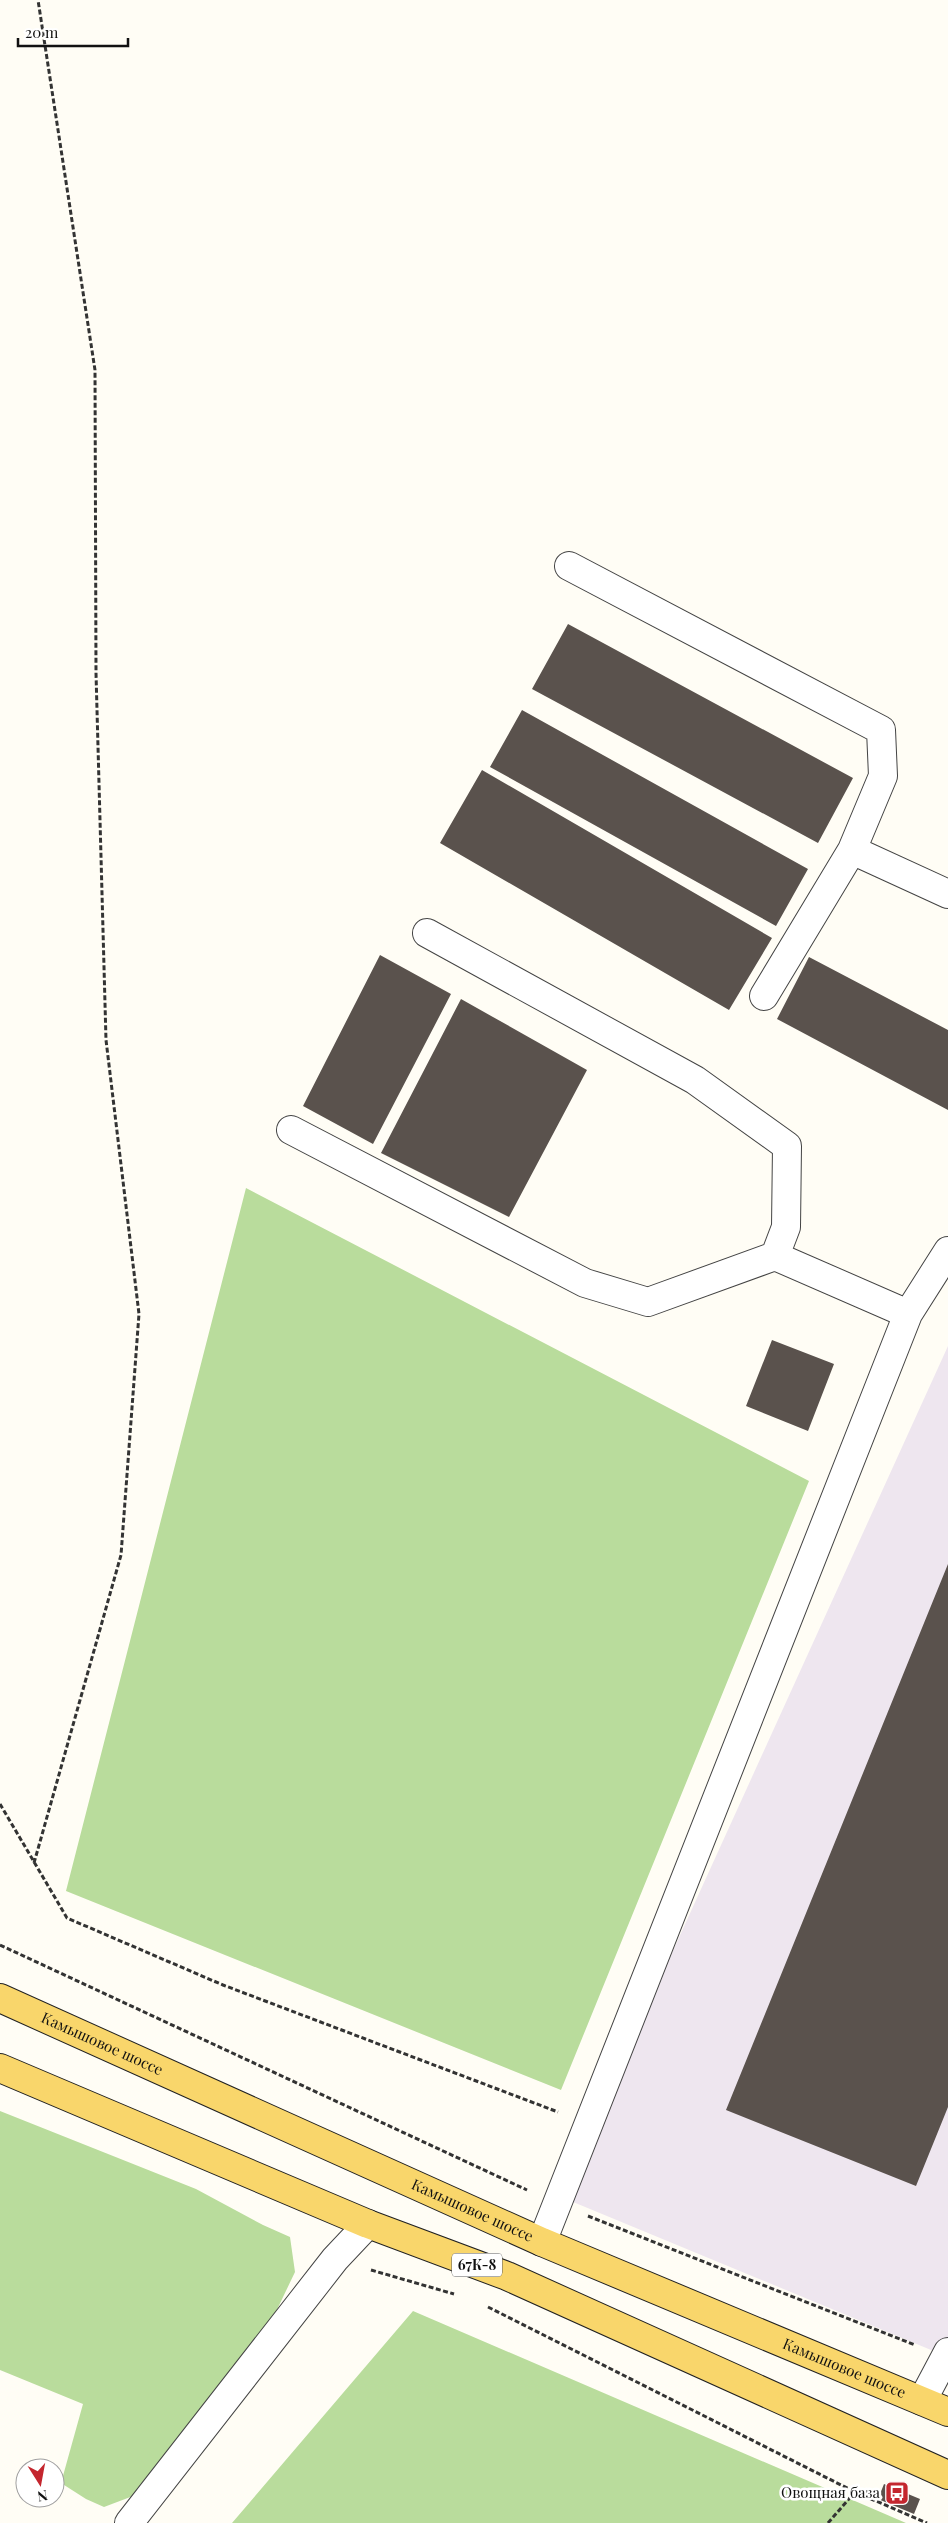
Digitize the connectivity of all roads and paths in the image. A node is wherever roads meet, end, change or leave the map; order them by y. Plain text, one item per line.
1 (38, 0) edge
2 (569, 566) dead end
3 (852, 850) junction
4 (948, 894) edge
5 (427, 934) dead end
6 (764, 996) dead end
7 (290, 1130) dead end
8 (948, 1251) edge
9 (775, 1256) junction
10 (908, 1314) junction
11 (0, 1804) edge
12 (34, 1863) junction
13 (0, 1945) edge
14 (0, 1998) edge
15 (0, 2068) edge
16 (589, 2124) junction
17 (556, 2204) junction
18 (368, 2224) junction
19 (542, 2242) junction
20 (335, 2259) junction
21 (458, 2295) dead end
22 (485, 2305) dead end
23 (947, 2355) edge
24 (922, 2401) junction
25 (948, 2412) edge
26 (948, 2475) edge
27 (855, 2492) junction
28 (129, 2523) edge
29 (828, 2523) edge
30 (927, 2523) edge

1 - 12 path
2 - 3 lane
3 - 4 lane
3 - 6 lane
5 - 9 lane
7 - 9 lane
8 - 10 lane
9 - 10 lane
10 - 16 lane
11 - 12 path
12 - 16 path
13 - 17 path
14 - 19 main road, Камышовое шоссе
15 - 18 main road, 67К-8
16 - 17 lane
17 - 19 lane
17 - 23 path
18 - 20 lane
18 - 26 main road, 67К-8
19 - 24 main road, Камышовое шоссе
20 - 21 path
20 - 28 lane
22 - 27 path
23 - 24 lane
24 - 25 main road, Камышовое шоссе
27 - 29 path
27 - 30 path

